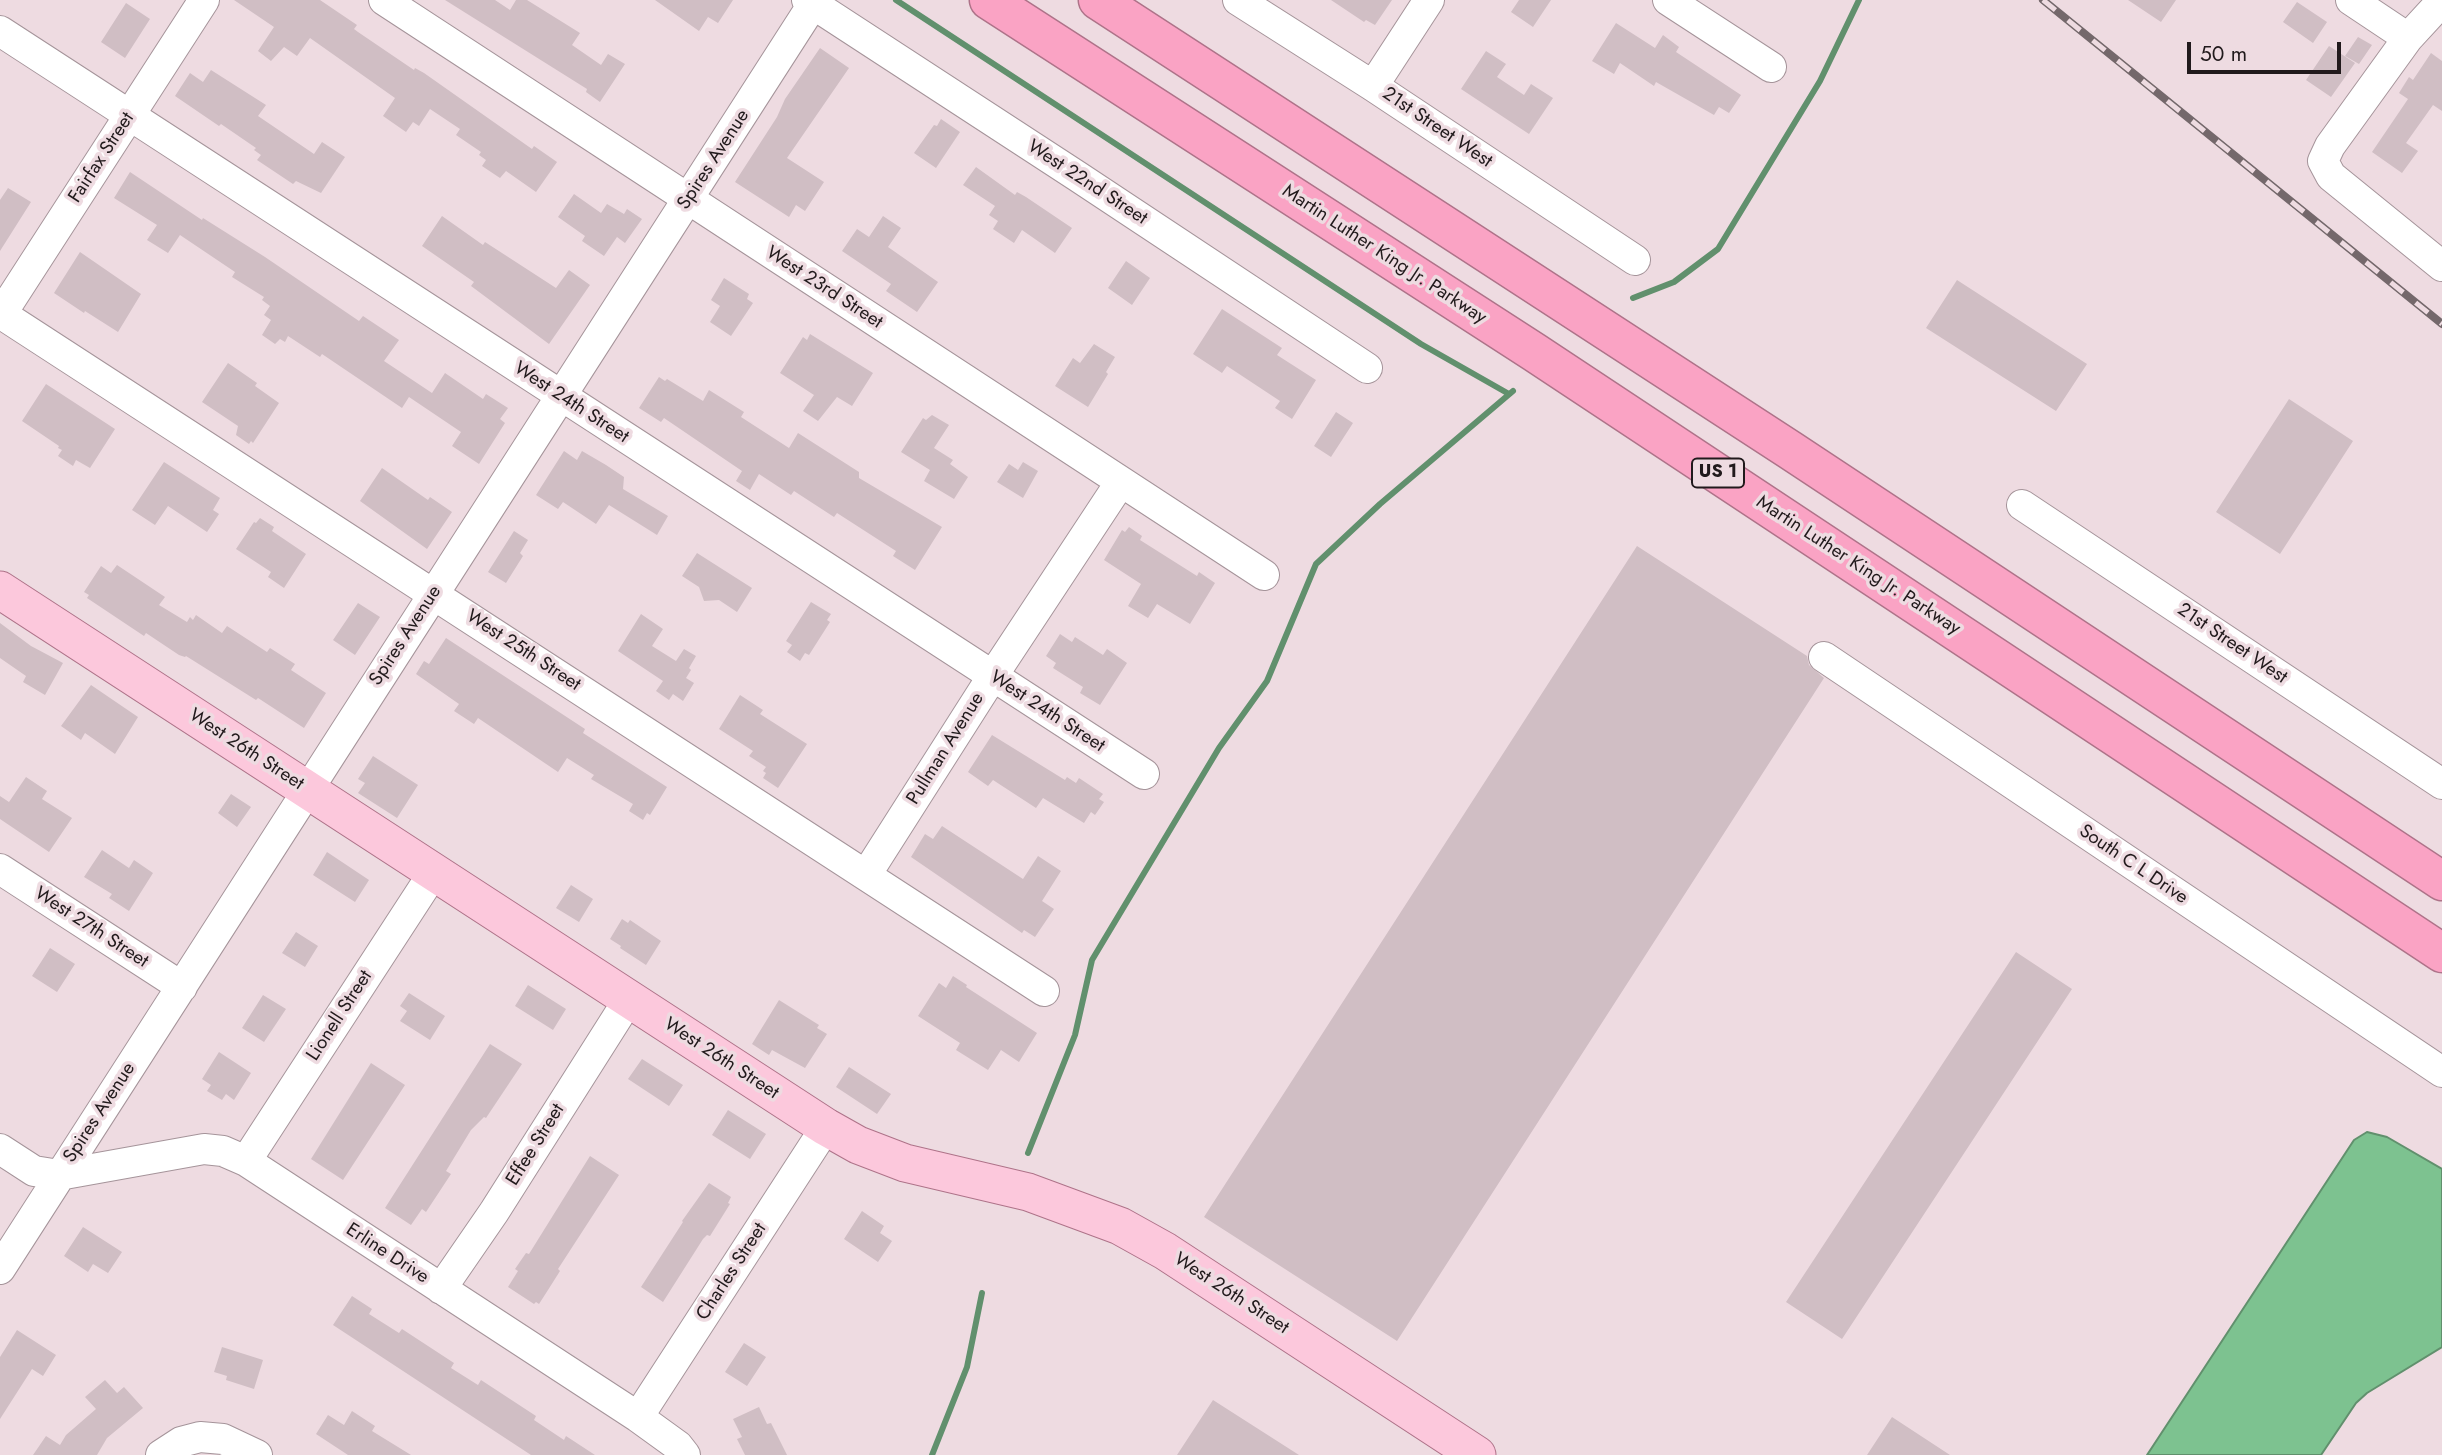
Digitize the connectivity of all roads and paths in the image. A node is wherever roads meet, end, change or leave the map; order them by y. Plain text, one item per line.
1 (204, 0) edge
2 (384, 0) edge
3 (989, 0) edge
4 (1098, 0) edge
5 (1238, 0) edge
6 (1429, 0) edge
7 (1668, 0) edge
8 (2351, 0) edge
9 (810, 2) edge
10 (2441, 2) edge
11 (0, 31) edge
12 (2408, 38) junction
13 (1771, 67) dead end
14 (1373, 86) junction
15 (130, 115) junction
16 (689, 199) junction
17 (1635, 260) dead end
18 (2442, 266) edge
19 (0, 314) edge
20 (1367, 368) dead end
21 (561, 397) junction
22 (1120, 483) junction
23 (2022, 505) dead end
24 (1264, 575) dead end
25 (0, 590) edge
26 (433, 593) junction
27 (1824, 657) dead end
28 (992, 677) junction
29 (1144, 774) dead end
30 (2442, 785) edge
31 (308, 790) junction
32 (0, 869) edge
33 (433, 872) junction
34 (866, 875) junction
35 (2442, 881) edge
36 (2442, 953) edge
37 (182, 987) junction
38 (1044, 990) dead end
39 (629, 999) junction
40 (2442, 1072) edge
41 (826, 1127) junction
42 (0, 1149) edge
43 (246, 1161) junction
44 (59, 1175) junction
45 (0, 1269) edge
46 (441, 1289) junction
47 (638, 1417) junction
48 (161, 1455) edge
49 (257, 1455) edge
50 (685, 1455) edge
51 (1477, 1455) edge

1 - 15 street, Fairfax Street
2 - 16 street, West 23rd Street
3 - 36 highway, Martin Luther King Jr. Parkway / US 1
4 - 35 highway
5 - 14 street, 21st Street West
6 - 14 street
7 - 13 street
8 - 12 street
9 - 16 street, Spires Avenue
9 - 20 street, West 22nd Street
10 - 12 street
11 - 15 street, West 24th Street
12 - 18 street
14 - 17 street, 21st Street West
15 - 19 street, Fairfax Street
15 - 21 street, West 24th Street
16 - 21 street, Spires Avenue
16 - 22 street, West 23rd Street
19 - 26 street, West 25th Street
21 - 26 street, Spires Avenue
21 - 28 street, West 24th Street
22 - 24 street, West 23rd Street
22 - 28 street, Pullman Avenue
23 - 30 street, 21st Street West
25 - 31 main road, West 26th Street
26 - 31 street, Spires Avenue
26 - 34 street, West 25th Street
27 - 40 street, South C L Drive
28 - 29 street, West 24th Street
28 - 34 street, Pullman Avenue
31 - 33 main road, West 26th Street
31 - 37 street, Spires Avenue
32 - 37 street, West 27th Street
33 - 39 main road, West 26th Street
33 - 43 street, Lionell Street
34 - 38 street, West 25th Street
37 - 44 street, Spires Avenue
39 - 41 main road, West 26th Street
39 - 46 street, Effee Street
41 - 47 street, Charles Street
41 - 51 main road, West 26th Street
42 - 44 street
43 - 44 street, Erline Drive
43 - 46 street, Erline Drive
44 - 45 street, Spires Avenue
46 - 47 street, Erline Drive
47 - 50 street, Erline Drive
48 - 49 street

